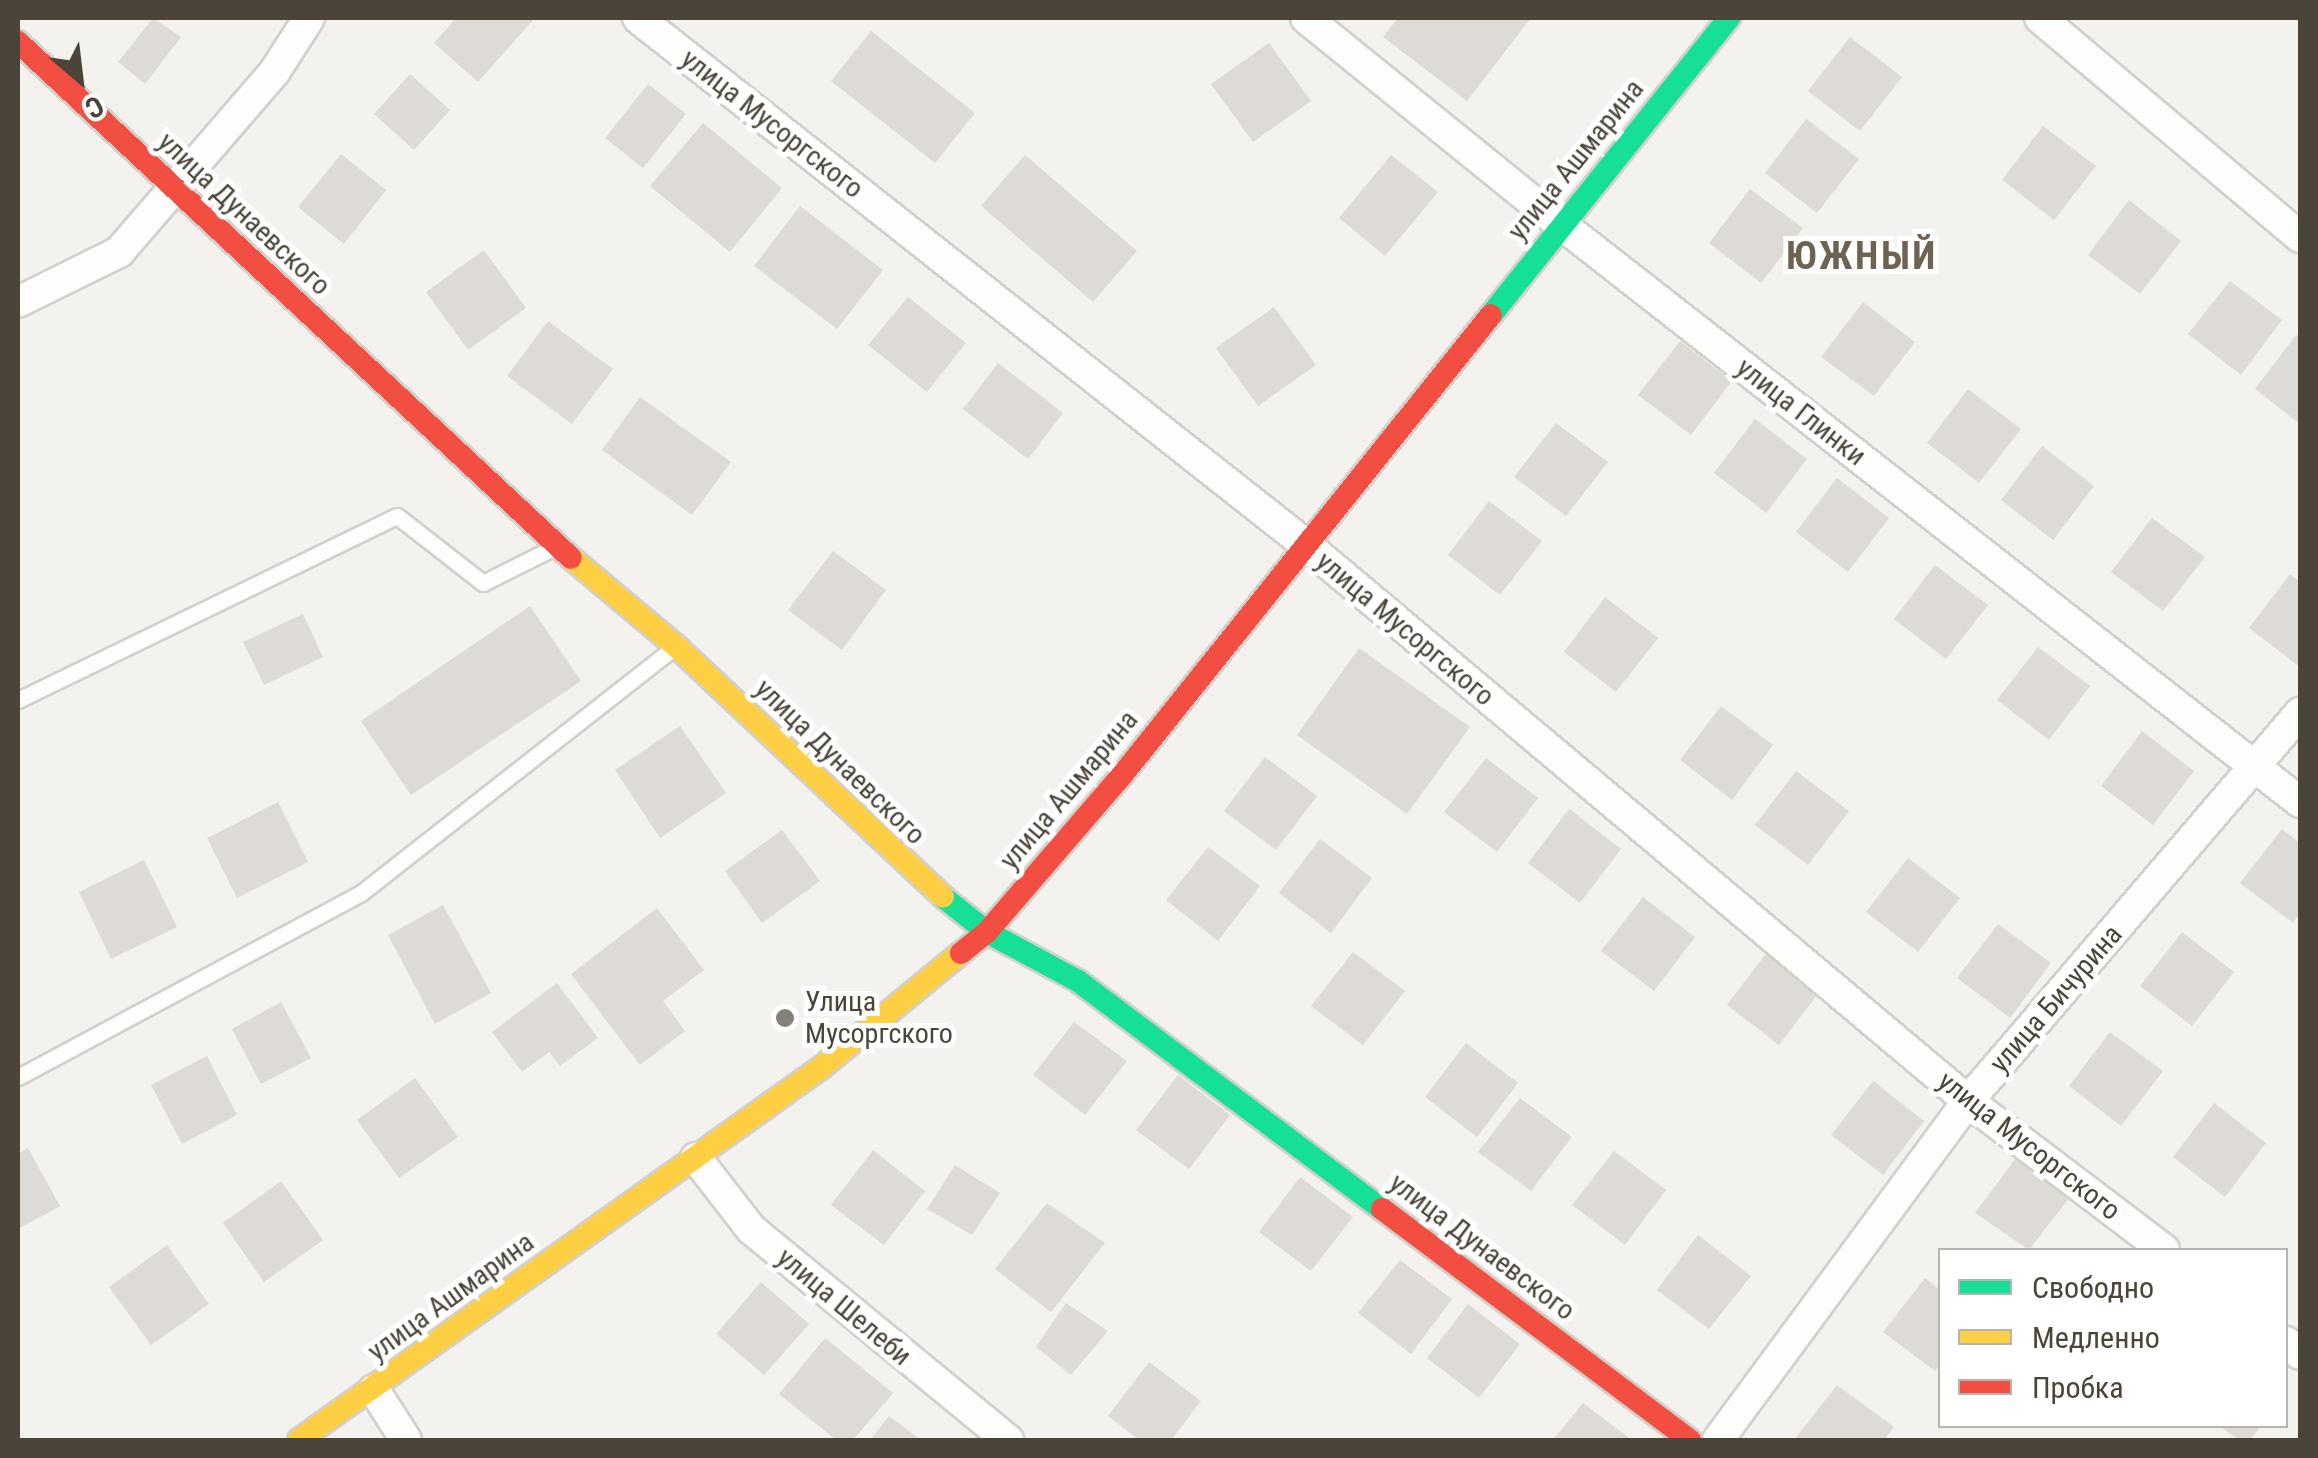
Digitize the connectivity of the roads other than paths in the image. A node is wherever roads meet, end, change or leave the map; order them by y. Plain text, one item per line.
1 (309, 18) edge
2 (638, 18) edge
3 (1306, 18) edge
4 (1729, 18) edge
5 (2040, 18) edge
6 (18, 42) edge
7 (173, 190) junction
8 (1562, 226) junction
9 (2300, 237) edge
10 (18, 302) edge
11 (1305, 544) junction
12 (557, 546) junction
13 (676, 646) junction
14 (18, 700) edge
15 (2300, 713) edge
16 (2256, 767) junction
17 (2300, 802) edge
18 (987, 932) junction
19 (18, 1077) edge
20 (1968, 1101) junction
21 (696, 1158) junction
22 (2161, 1248) edge
23 (374, 1390) junction
24 (299, 1440) edge
25 (406, 1440) edge
26 (1008, 1440) edge
27 (1690, 1440) edge
28 (1718, 1440) edge

1 - 7 street
2 - 11 street, улица Мусоргского
3 - 8 street, улица Глинки
4 - 8 street, улица Ашмарина
5 - 9 street
6 - 7 street, улица Дунаевского
7 - 10 street
7 - 12 street, улица Дунаевского
8 - 11 street, улица Ашмарина
8 - 16 street, улица Глинки
11 - 18 street, улица Ашмарина
11 - 20 street, улица Мусоргского
12 - 13 street, улица Дунаевского
12 - 14 lane
13 - 18 street, улица Дунаевского
13 - 19 lane
15 - 16 street, улица Бичурина
16 - 17 street, улица Глинки
16 - 20 street, улица Бичурина
18 - 21 street, улица Ашмарина
18 - 27 street, улица Дунаевского
20 - 22 street, улица Мусоргского
20 - 28 street, улица Бичурина
21 - 23 street, улица Ашмарина
21 - 26 street, улица Шелеби
23 - 24 street, улица Ашмарина
23 - 25 street

